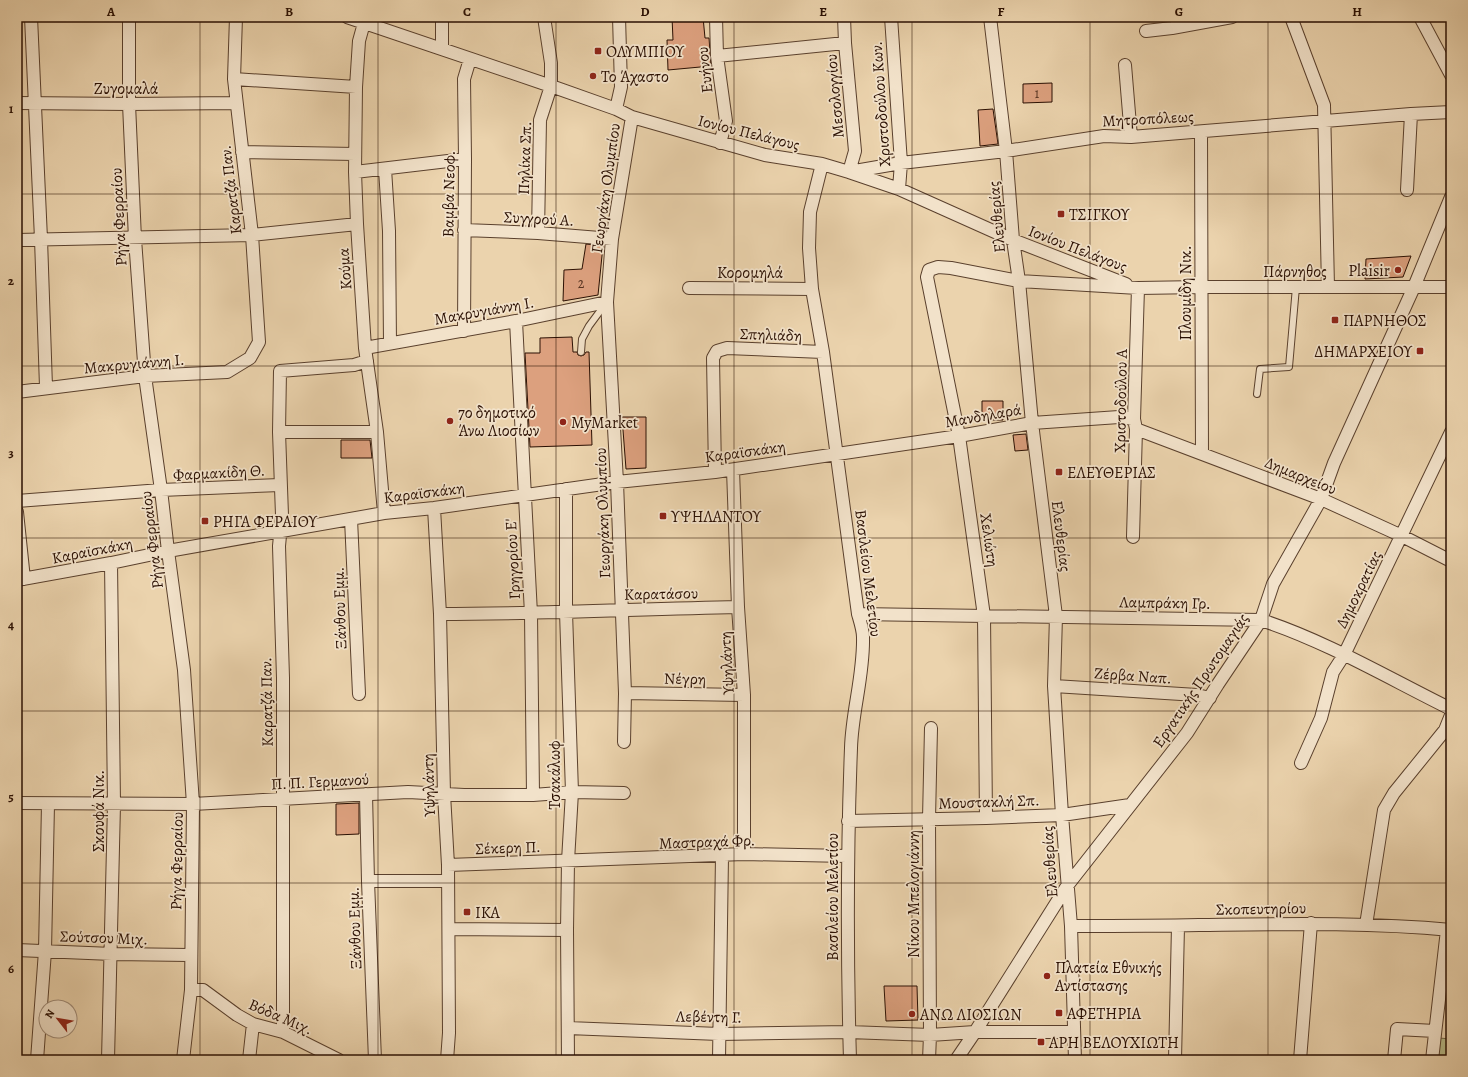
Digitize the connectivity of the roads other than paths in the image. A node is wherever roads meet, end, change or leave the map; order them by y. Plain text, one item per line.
1 (31, 17) edge
2 (129, 17) edge
3 (236, 17) edge
4 (347, 17) edge
5 (442, 17) edge
6 (544, 17) edge
7 (619, 17) edge
8 (716, 17) edge
9 (844, 17) edge
10 (891, 17) edge
11 (990, 17) edge
12 (1232, 17) edge
13 (1291, 17) edge
14 (1420, 17) edge
15 (376, 22) edge
16 (364, 23) junction
17 (1146, 31) dead end
18 (845, 43) junction
19 (442, 49) junction
20 (717, 56) junction
21 (470, 59) junction
22 (1126, 66) dead end
23 (1451, 76) edge
24 (234, 79) junction
25 (551, 86) junction
26 (356, 87) junction
27 (17, 103) edge
28 (236, 103) junction
29 (35, 104) junction
30 (129, 104) junction
31 (616, 109) junction
32 (1451, 112) edge
33 (1411, 114) junction
34 (632, 116) junction
35 (1324, 121) junction
36 (1201, 132) junction
37 (1131, 137) junction
38 (720, 143) junction
39 (1006, 151) junction
40 (242, 152) junction
41 (355, 154) junction
42 (465, 159) junction
43 (901, 163) junction
44 (822, 164) junction
45 (386, 168) junction
46 (355, 172) junction
47 (849, 172) junction
48 (899, 189) junction
49 (1407, 190) dead end
50 (1451, 197) edge
51 (357, 224) junction
52 (464, 230) junction
53 (538, 234) junction
54 (252, 235) junction
55 (135, 238) junction
56 (41, 239) junction
57 (612, 239) junction
58 (17, 240) edge
59 (1013, 240) junction
60 (929, 270) joint
61 (1019, 280) junction
62 (1201, 287) junction
63 (1296, 287) junction
64 (1328, 287) junction
65 (1414, 287) junction
66 (1451, 287) edge
67 (689, 288) dead end
68 (1138, 288) junction
69 (812, 289) junction
70 (607, 302) junction
71 (516, 321) junction
72 (464, 331) junction
73 (390, 343) junction
74 (365, 348) junction
75 (581, 352) dead end
76 (823, 352) junction
77 (250, 358) joint
78 (367, 361) junction
79 (145, 376) junction
80 (46, 387) junction
81 (17, 392) edge
82 (1257, 394) dead end
83 (1032, 423) junction
84 (1135, 424) junction
85 (279, 432) junction
86 (377, 432) junction
87 (1451, 432) edge
88 (959, 436) junction
89 (1202, 453) junction
90 (838, 454) junction
91 (733, 470) junction
92 (715, 472) junction
93 (617, 482) junction
94 (280, 485) junction
95 (566, 489) junction
96 (162, 490) junction
97 (525, 494) junction
98 (1320, 499) junction
99 (17, 501) edge
100 (434, 508) junction
101 (17, 512) edge
102 (384, 513) junction
103 (351, 519) junction
104 (280, 530) junction
105 (1402, 536) junction
106 (1133, 537) dead end
107 (168, 551) junction
108 (1451, 561) edge
109 (112, 563) junction
110 (21, 579) edge
111 (738, 607) junction
112 (622, 610) junction
113 (566, 612) junction
114 (440, 614) junction
115 (531, 614) junction
116 (858, 614) junction
117 (984, 616) junction
118 (1056, 616) junction
119 (1261, 620) junction
120 (1344, 655) junction
121 (1054, 686) junction
122 (625, 693) junction
123 (359, 694) dead end
124 (744, 695) junction
125 (1210, 698) junction
126 (1451, 709) edge
127 (1451, 716) edge
128 (931, 728) dead end
129 (624, 742) dead end
130 (1301, 763) dead end
131 (572, 792) junction
132 (366, 794) junction
133 (444, 794) junction
134 (624, 794) dead end
135 (533, 795) junction
136 (283, 799) junction
137 (17, 803) edge
138 (48, 804) junction
139 (114, 804) junction
140 (193, 804) junction
141 (1130, 805) junction
142 (1062, 815) junction
143 (986, 818) junction
144 (929, 819) junction
145 (848, 821) junction
146 (744, 854) junction
147 (722, 856) junction
148 (847, 856) junction
149 (568, 861) junction
150 (448, 865) junction
151 (368, 881) junction
152 (448, 881) junction
153 (1067, 886) junction
154 (1311, 924) junction
155 (1366, 925) junction
156 (1071, 926) junction
157 (1178, 926) junction
158 (449, 929) junction
159 (567, 930) junction
160 (1449, 930) edge
161 (17, 950) edge
162 (45, 951) junction
163 (112, 954) junction
164 (190, 955) junction
165 (190, 990) junction
166 (253, 1024) junction
167 (568, 1028) junction
168 (1435, 1031) junction
169 (284, 1032) junction
170 (849, 1032) junction
171 (975, 1032) junction
172 (1073, 1032) junction
173 (719, 1034) junction
174 (930, 1035) junction
175 (37, 1060) edge
176 (108, 1060) edge
177 (183, 1060) edge
178 (248, 1060) edge
179 (339, 1060) edge
180 (375, 1060) edge
181 (447, 1060) edge
182 (568, 1060) edge
183 (719, 1060) edge
184 (850, 1060) edge
185 (929, 1060) edge
186 (956, 1060) edge
187 (1075, 1060) edge
188 (1175, 1060) edge
189 (1300, 1060) edge
190 (1394, 1060) edge
191 (1432, 1060) edge

1 - 29 street
2 - 30 street, Ρήγα Φερραίου
3 - 24 street, Καρατζά Παν.
4 - 16 street, Ιονίου Πελάγους
5 - 19 street
6 - 25 street, Πηλίκα Σπ.
7 - 31 street
8 - 20 street, Ευήνου
9 - 18 street, Μεσολογγίου
10 - 43 street, Χριστοδούλου Κων.
11 - 39 street, Ελευθερίας
12 - 17 street
13 - 35 street
14 - 23 street
15 - 16 street, Ιονίου Πελάγους
15 - 19 street, Ιονίου Πελάγους
16 - 26 street, Κούμα
18 - 20 street
18 - 47 street, Μεσολογγίου
19 - 21 street, Ιονίου Πελάγους
20 - 38 street, Ευήνου
21 - 25 street, Ιονίου Πελάγους
21 - 42 street, Βαμβα Νεοφ.
22 - 37 street
24 - 26 street
24 - 28 street, Καρατζά Παν.
25 - 31 street, Ιονίου Πελάγους
25 - 53 street, Πηλίκα Σπ.
26 - 41 street, Κούμα
27 - 29 street, Ζυγομαλά
28 - 30 street, Ζυγομαλά
28 - 40 street, Καρατζά Παν.
29 - 30 street, Ζυγομαλά
29 - 56 street
30 - 55 street, Ρήγα Φερραίου
31 - 34 street, Ιονίου Πελάγους
32 - 33 street, Μητροπόλεως
33 - 35 street, Μητροπόλεως
33 - 49 street
34 - 38 street, Ιονίου Πελάγους
34 - 57 street, Γεωργάκη Ολυμπίου
35 - 36 street, Μητροπόλεως
35 - 64 street
36 - 37 street, Μητροπόλεως
36 - 62 street, Πλουμίδη Νικ.
37 - 39 street, Μητροπόλεως
38 - 44 street, Ιονίου Πελάγους
39 - 43 street, Μητροπόλεως
39 - 59 street, Ελευθερίας
40 - 41 street
40 - 54 street, Καρατζά Παν.
41 - 46 street, Κούμα
42 - 45 street
42 - 52 street, Βαμβα Νεοφ.
43 - 47 street, Μητροπόλεως
43 - 48 street, Χριστοδούλου Κων.
44 - 47 street, Ιονίου Πελάγους
44 - 69 street, Βασιλείου Μελετίου
45 - 46 street
45 - 73 street
46 - 51 street, Κούμα
47 - 48 street, Ιονίου Πελάγους
48 - 59 street, Ιονίου Πελάγους
50 - 65 street, Εργατικής Πρωτομαγιάς
51 - 54 street
51 - 74 street, Κούμα
52 - 53 street, Συγγρού Α.
52 - 72 street, Βαμβα Νεοφ.
53 - 57 street, Συγγρού Α.
54 - 55 street
54 - 77 street, Καρατζά Παν.
55 - 56 street
55 - 79 street, Ρήγα Φερραίου
56 - 58 street
56 - 80 street
57 - 70 street, Γεωργάκη Ολυμπίου
59 - 61 street, Ελευθερίας
59 - 68 street, Ιονίου Πελάγους
60 - 61 street, Πάρνηθος
60 - 88 street, Χελιώτη
61 - 68 street, Πάρνηθος
61 - 83 street, Ελευθερίας
62 - 63 street, Πάρνηθος
62 - 68 street, Πάρνηθος
62 - 89 street, Πλουμίδη Νικ.
63 - 64 street, Πάρνηθος
63 - 82 lane
64 - 65 street, Πάρνηθος
65 - 66 street, Πάρνηθος
65 - 98 street, Εργατικής Πρωτομαγιάς
67 - 69 street, Κορομηλά
68 - 84 street, Χριστοδούλου Α
69 - 76 street, Βασιλείου Μελετίου
70 - 71 street, Μακρυγιάννη Ι.
70 - 75 lane
70 - 93 street, Γεωργάκη Ολυμπίου
71 - 72 street, Μακρυγιάννη Ι.
71 - 97 street, Γρηγορίου Ε'
72 - 73 street, Μακρυγιάννη Ι.
73 - 74 street, Μακρυγιάννη Ι.
74 - 78 street, Κούμα
76 - 90 street, Βασιλείου Μελετίου
76 - 92 street, Σπηλιάδη
77 - 79 street, Μακρυγιάννη Ι.
78 - 85 street, Καρατζά Παν.
78 - 86 street, Κούμα
79 - 80 street, Μακρυγιάννη Ι.
79 - 96 street, Ρήγα Φερραίου
80 - 81 street, Μακρυγιάννη Ι.
83 - 84 street, Μανδηλαρά
83 - 88 street, Μανδηλαρά
83 - 118 street, Ελευθερίας
84 - 89 street, Δημαρχείου
84 - 106 street, Χριστοδούλου Α
85 - 86 street
85 - 94 street, Καρατζά Παν.
86 - 102 street, Κούμα
87 - 105 street, Δημοκρατίας
88 - 90 street, Μανδηλαρά
88 - 117 street, Χελιώτη
89 - 98 street, Δημαρχείου
90 - 91 street, Καραϊσκάκη
90 - 116 street, Βασιλείου Μελετίου
91 - 92 street, Καραϊσκάκη
91 - 111 street, Υψηλάντη
92 - 93 street, Καραϊσκάκη
93 - 95 street, Καραϊσκάκη
93 - 112 street, Γεωργάκη Ολυμπίου
94 - 96 street, Φαρμακίδη Θ.
94 - 104 street, Καρατζά Παν.
95 - 97 street, Καραϊσκάκη
95 - 113 street, Τσακάλωφ
96 - 99 street, Φαρμακίδη Θ.
96 - 107 street, Ρήγα Φερραίου
97 - 100 street, Καραϊσκάκη
97 - 115 street, Γρηγορίου Ε'
98 - 105 street, Δημαρχείου
98 - 119 street, Εργατικής Πρωτομαγιάς
100 - 102 street, Καραϊσκάκη
100 - 114 street, Υψηλάντη
101 - 110 street
102 - 103 street, Καραϊσκάκη
103 - 104 street, Καραϊσκάκη
103 - 123 street, Ξάνθου Εμμ.
104 - 107 street, Καραϊσκάκη
104 - 136 street, Καρατζά Παν.
105 - 108 street, Δημαρχείου
105 - 120 street, Δημοκρατίας
107 - 109 street, Καραϊσκάκη
107 - 140 street, Ρήγα Φερραίου
109 - 110 street, Καραϊσκάκη
109 - 139 street, Σκουφά Νικ.
111 - 112 street, Καρατάσου
111 - 124 street, Υψηλάντη
112 - 113 street, Καρατάσου
112 - 122 street, Γεωργάκη Ολυμπίου
113 - 115 street, Καρατάσου
113 - 131 street, Τσακάλωφ
114 - 115 street, Καρατάσου
114 - 133 street, Υψηλάντη
115 - 135 street, Γρηγορίου Ε'
116 - 117 street, Λαμπράκη Γρ.
116 - 145 street, Βασιλείου Μελετίου
117 - 118 street, Λαμπράκη Γρ.
117 - 143 street, Χελιώτη
118 - 119 street, Λαμπράκη Γρ.
118 - 121 street, Ελευθερίας
119 - 120 street, Λαμπράκη Γρ.
119 - 125 street, Εργατικής Πρωτομαγιάς
120 - 126 street, Λαμπράκη Γρ.
120 - 130 street, Δημοκρατίας
121 - 125 street, Ζέρβα Ναπ.
121 - 142 street, Ελευθερίας
122 - 124 street, Νέγρη
122 - 129 street, Γεωργάκη Ολυμπίου
124 - 146 street, Υψηλάντη
125 - 141 street, Εργατικής Πρωτομαγιάς
127 - 155 street
128 - 144 street, Νίκου Μπελογιάννη
131 - 134 street, Π. Π. Γερμανού
131 - 135 street, Π. Π. Γερμανού
131 - 149 street, Τσακάλωφ
132 - 133 street, Π. Π. Γερμανού
132 - 136 street, Π. Π. Γερμανού
132 - 151 street, Ξάνθου Εμμ.
133 - 135 street, Π. Π. Γερμανού
133 - 150 street, Υψηλάντη
136 - 140 street, Π. Π. Γερμανού
136 - 169 street, Καρατζά Παν.
137 - 138 street, Π. Π. Γερμανού
138 - 139 street, Π. Π. Γερμανού
138 - 162 street
139 - 140 street, Π. Π. Γερμανού
139 - 163 street, Σκουφά Νικ.
140 - 164 street, Ρήγα Φερραίου
141 - 142 street, Μουστακλή Σπ.
141 - 153 street, Εργατικής Πρωτομαγιάς
142 - 143 street, Μουστακλή Σπ.
142 - 153 street, Ελευθερίας
143 - 144 street, Μουστακλή Σπ.
144 - 145 street, Μουστακλή Σπ.
144 - 174 street, Νίκου Μπελογιάννη
145 - 148 street, Βασιλείου Μελετίου
146 - 147 street, Μαστραχά Φρ.
146 - 148 street, Μαστραχά Φρ.
147 - 149 street, Μαστραχά Φρ.
147 - 173 street
148 - 170 street, Βασιλείου Μελετίου
149 - 150 street, Σέκερη Π.
149 - 159 street, Τσακάλωφ
150 - 152 street, Υψηλάντη
151 - 152 street
151 - 180 street, Ξάνθου Εμμ.
152 - 158 street, Υψηλάντη
153 - 156 street, Ελευθερίας
153 - 171 street, Εργατικής Πρωτομαγιάς
154 - 155 street, Σκοπευτηρίου
154 - 157 street, Σκοπευτηρίου
154 - 189 street
155 - 160 street, Σκοπευτηρίου
156 - 157 street, Σκοπευτηρίου
156 - 172 street, Ελευθερίας
157 - 188 street
158 - 159 street
158 - 181 street, Υψηλάντη
159 - 167 street, Τσακάλωφ
160 - 168 street
161 - 162 street, Σούτσου Μιχ.
162 - 163 street, Σούτσου Μιχ.
162 - 175 street
163 - 164 street, Σούτσου Μιχ.
163 - 176 street, Σκουφά Νικ.
164 - 165 street, Ρήγα Φερραίου
165 - 166 street, Βόδα Μιχ.
165 - 177 street, Ρήγα Φερραίου
166 - 169 street, Βόδα Μιχ.
166 - 178 street
167 - 173 street, Λεβέντη Γ.
167 - 182 street, Τσακάλωφ
168 - 190 street
168 - 191 street
169 - 179 street, Βόδα Μιχ.
170 - 173 street, Λεβέντη Γ.
170 - 174 street, Λεβέντη Γ.
170 - 184 street, Βασιλείου Μελετίου
171 - 172 street, Λεβέντη Γ.
171 - 174 street, Λεβέντη Γ.
171 - 186 street, Εργατικής Πρωτομαγιάς
172 - 187 street, Ελευθερίας
173 - 183 street
174 - 185 street, Νίκου Μπελογιάννη

